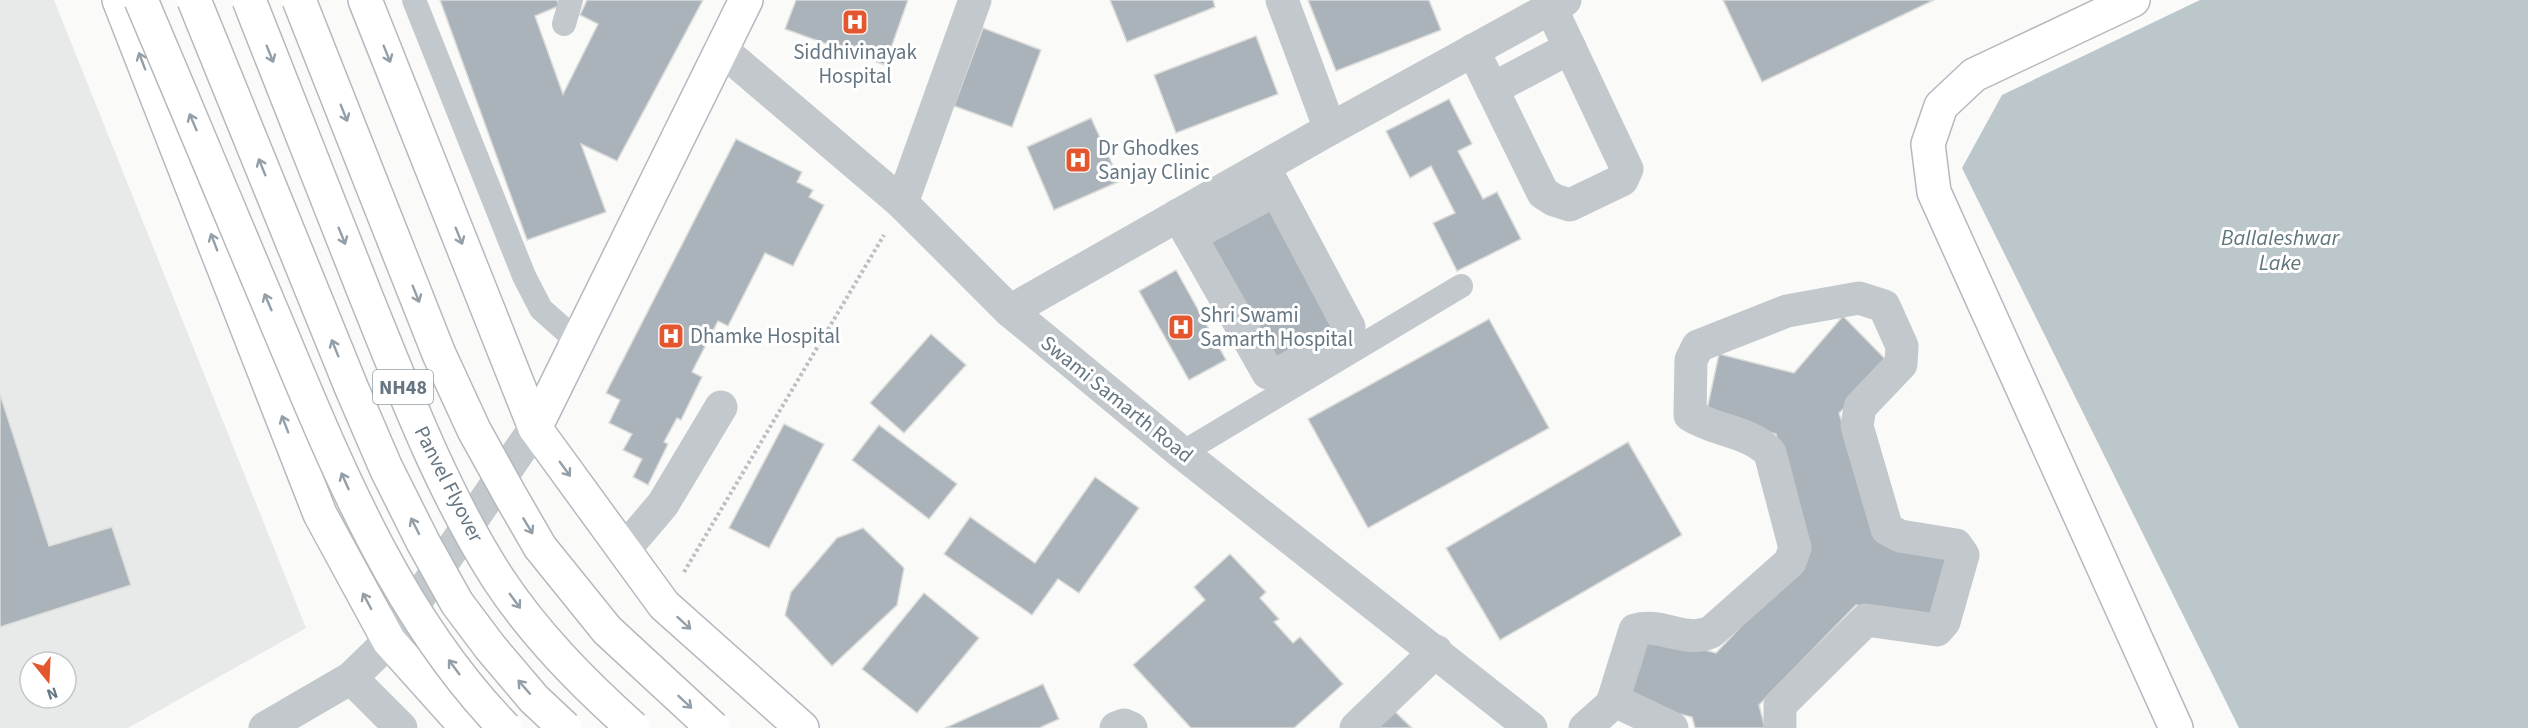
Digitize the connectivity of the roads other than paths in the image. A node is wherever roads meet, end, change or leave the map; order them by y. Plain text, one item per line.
1 (119, 0) edge
2 (141, 0) edge
3 (194, 0) edge
4 (249, 0) edge
5 (299, 0) edge
6 (365, 0) edge
7 (414, 0) edge
8 (571, 0) edge
9 (746, 0) edge
10 (975, 0) edge
11 (1282, 0) edge
12 (2133, 0) edge
13 (1558, 4) edge
14 (564, 24) dead end
15 (1570, 48) junction
16 (721, 49) junction
17 (1473, 50) junction
18 (1492, 89) junction
19 (1330, 129) junction
20 (1270, 178) junction
21 (902, 203) junction
22 (1184, 225) junction
23 (1461, 286) dead end
24 (1010, 311) junction
25 (577, 340) junction
26 (721, 408) dead end
27 (535, 428) junction
28 (1182, 453) junction
29 (624, 550) junction
30 (389, 641) junction
31 (1436, 651) junction
32 (351, 678) junction
33 (1613, 700) junction
34 (265, 728) edge
35 (400, 728) edge
36 (468, 728) edge
37 (505, 728) edge
38 (565, 728) edge
39 (633, 728) edge
40 (713, 728) edge
41 (802, 728) edge
42 (1116, 728) edge
43 (1131, 728) edge
44 (1356, 728) edge
45 (1531, 728) edge
46 (1585, 728) edge
47 (1672, 728) edge
48 (1780, 728) edge
49 (2176, 728) edge

30 -> 1 main road
37 -> 2 main road, bridge
38 -> 3 main road, NH48, bridge
4 -> 39 main road, Panvel Flyover / NH48, bridge
5 -> 40 main road, bridge
6 -> 27 main road
7 - 25 lane
8 - 14 lane
9 - 16 main road
10 - 21 street
11 - 19 street
12 - 49 main road
13 - 15 street
13 - 17 street
15 - 18 street
15 - 18 street
16 - 21 street, Swami Samarth Road
16 - 25 main road
17 - 18 street
17 - 19 street
19 - 20 street
20 - 22 street
20 - 22 street
21 - 24 street, Swami Samarth Road
22 - 24 street
23 - 28 lane
24 - 28 street, Swami Samarth Road
25 - 27 main road
26 - 29 street
27 -> 29 main road
27 - 30 street
28 - 31 street, Swami Samarth Road
29 -> 41 main road
30 - 32 street
30 - 36 main road
31 - 44 street
31 - 45 street, Swami Samarth Road
32 - 34 street
32 - 35 street
33 - 46 street
33 - 47 street
33 - 48 street
42 - 43 street

